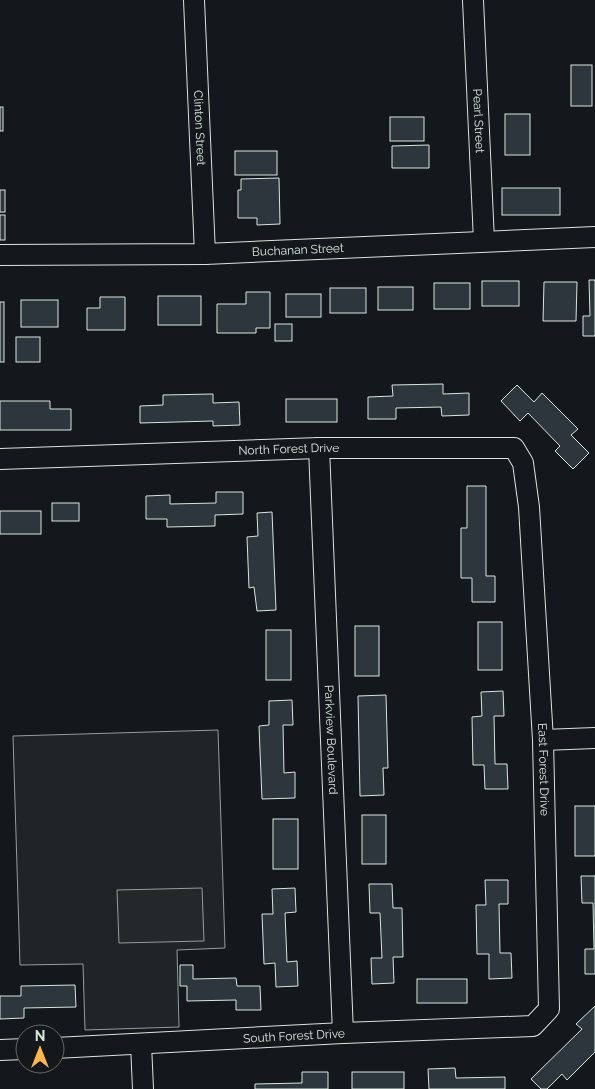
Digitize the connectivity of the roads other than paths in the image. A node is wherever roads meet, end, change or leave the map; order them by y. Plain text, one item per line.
1 (194, 0) edge
2 (473, 0) edge
3 (595, 236) edge
4 (484, 241) junction
5 (205, 254) junction
6 (0, 255) edge
7 (320, 448) junction
8 (0, 459) edge
9 (529, 507) joint
10 (595, 738) edge
11 (543, 740) junction
12 (533, 1026) joint
13 (343, 1033) junction
14 (141, 1044) junction
15 (65, 1048) edge
16 (15, 1049) edge
17 (0, 1050) edge
18 (143, 1089) edge

1 - 5 street, Clinton Street
2 - 4 street, Pearl Street
3 - 4 street, Buchanan Street
4 - 5 street, Buchanan Street
5 - 6 street, Buchanan Street
7 - 8 street, North Forest Drive
7 - 9 street, North Forest Drive
7 - 13 street, Parkview Boulevard
9 - 11 street, East Forest Drive
10 - 11 street
11 - 12 street, East Forest Drive
12 - 13 street, South Forest Drive
13 - 14 street, South Forest Drive
14 - 15 street, South Forest Drive
14 - 18 street
16 - 17 street

